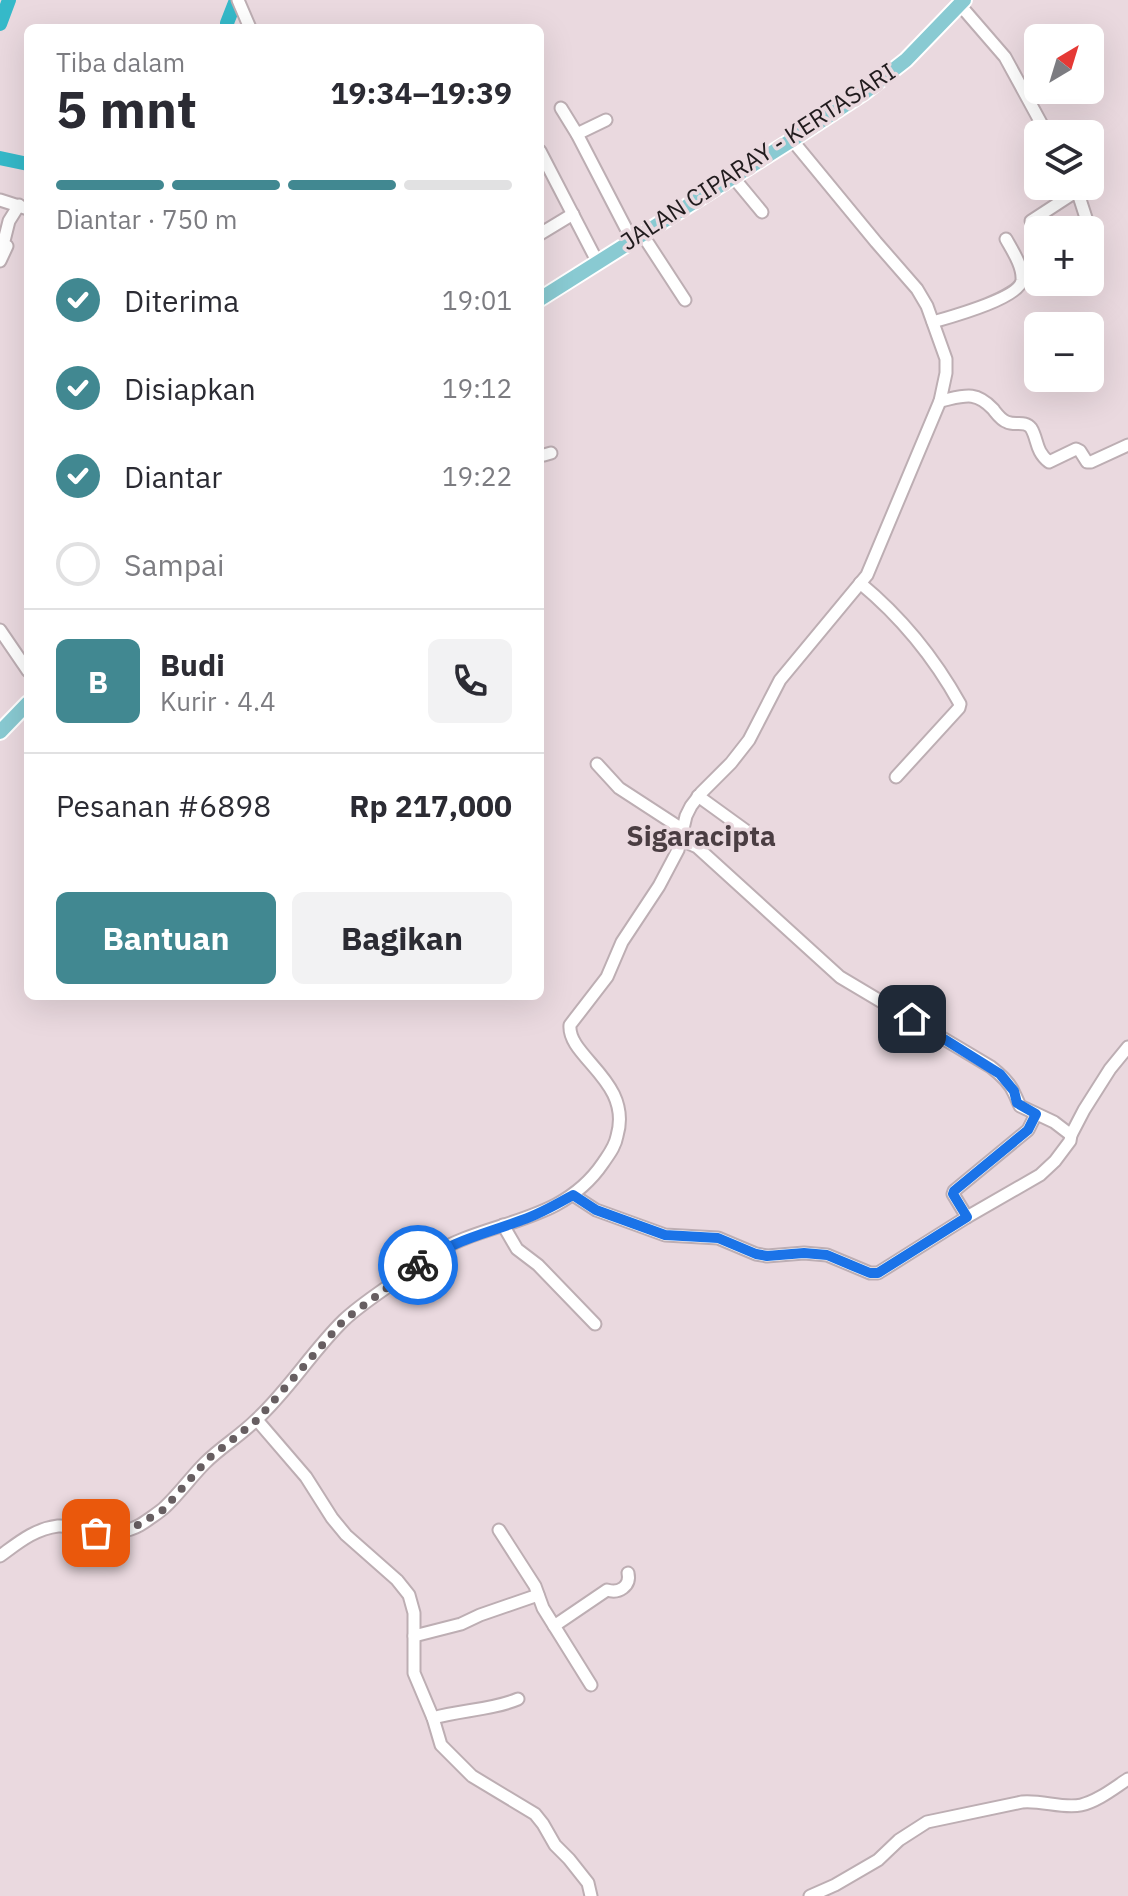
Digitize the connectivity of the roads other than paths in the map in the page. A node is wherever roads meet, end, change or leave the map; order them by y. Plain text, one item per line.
1 (238, 0) edge
2 (962, 2) edge
3 (248, 24) edge
4 (561, 108) dead end
5 (606, 120) dead end
6 (1039, 120) edge
7 (577, 134) junction
8 (792, 140) junction
9 (544, 159) edge
10 (733, 177) junction
11 (0, 200) edge
12 (1060, 200) edge
13 (23, 207) edge
14 (762, 212) dead end
15 (573, 214) junction
16 (1038, 216) edge
17 (544, 232) edge
18 (2, 235) edge
19 (637, 237) junction
20 (1006, 239) dead end
21 (0, 261) edge
22 (597, 261) junction
23 (544, 296) edge
24 (685, 300) dead end
25 (933, 322) junction
26 (940, 401) junction
27 (1128, 445) edge
28 (860, 583) junction
29 (0, 630) edge
30 (24, 665) edge
31 (24, 707) edge
32 (0, 732) edge
33 (597, 764) dead end
34 (896, 777) dead end
35 (698, 796) junction
36 (682, 835) junction
37 (756, 838) dead end
38 (1128, 1047) edge
39 (1036, 1114) junction
40 (1071, 1135) junction
41 (573, 1195) junction
42 (967, 1217) junction
43 (503, 1225) junction
44 (595, 1324) dead end
45 (257, 1420) junction
46 (499, 1530) dead end
47 (0, 1556) edge
48 (628, 1573) dead end
49 (538, 1595) junction
50 (554, 1626) junction
51 (414, 1636) junction
52 (591, 1685) dead end
53 (518, 1699) dead end
54 (433, 1718) junction
55 (1128, 1779) edge
56 (591, 1896) edge
57 (810, 1896) edge

1 - 3 street
2 - 6 street
2 - 8 main road, JALAN CIPARAY - KERTASARI
4 - 7 street
5 - 7 street
7 - 19 street
8 - 10 main road, JALAN CIPARAY - KERTASARI
8 - 25 street
9 - 15 street
10 - 14 street
10 - 19 main road, JALAN CIPARAY - KERTASARI
11 - 13 street
12 - 16 street
13 - 18 street
15 - 17 street
15 - 22 street
18 - 21 street
19 - 22 main road, JALAN CIPARAY - KERTASARI
19 - 24 street
20 - 25 street
22 - 23 main road, JALAN CIPARAY - KERTASARI
25 - 26 street
26 - 27 street
26 - 28 street
28 - 34 street
28 - 35 street
29 - 30 street
31 - 32 main road
33 - 36 street
35 - 36 street
35 - 37 street
36 - 39 street
36 - 41 street
38 - 40 street
39 - 40 street
39 - 42 street
40 - 42 street
41 - 42 street
41 - 43 street
43 - 44 street
43 - 45 street
45 - 47 street
45 - 51 street
46 - 49 street
48 - 50 street
49 - 50 street
49 - 51 street
50 - 52 street
51 - 54 street
53 - 54 street
54 - 56 street
55 - 57 street

